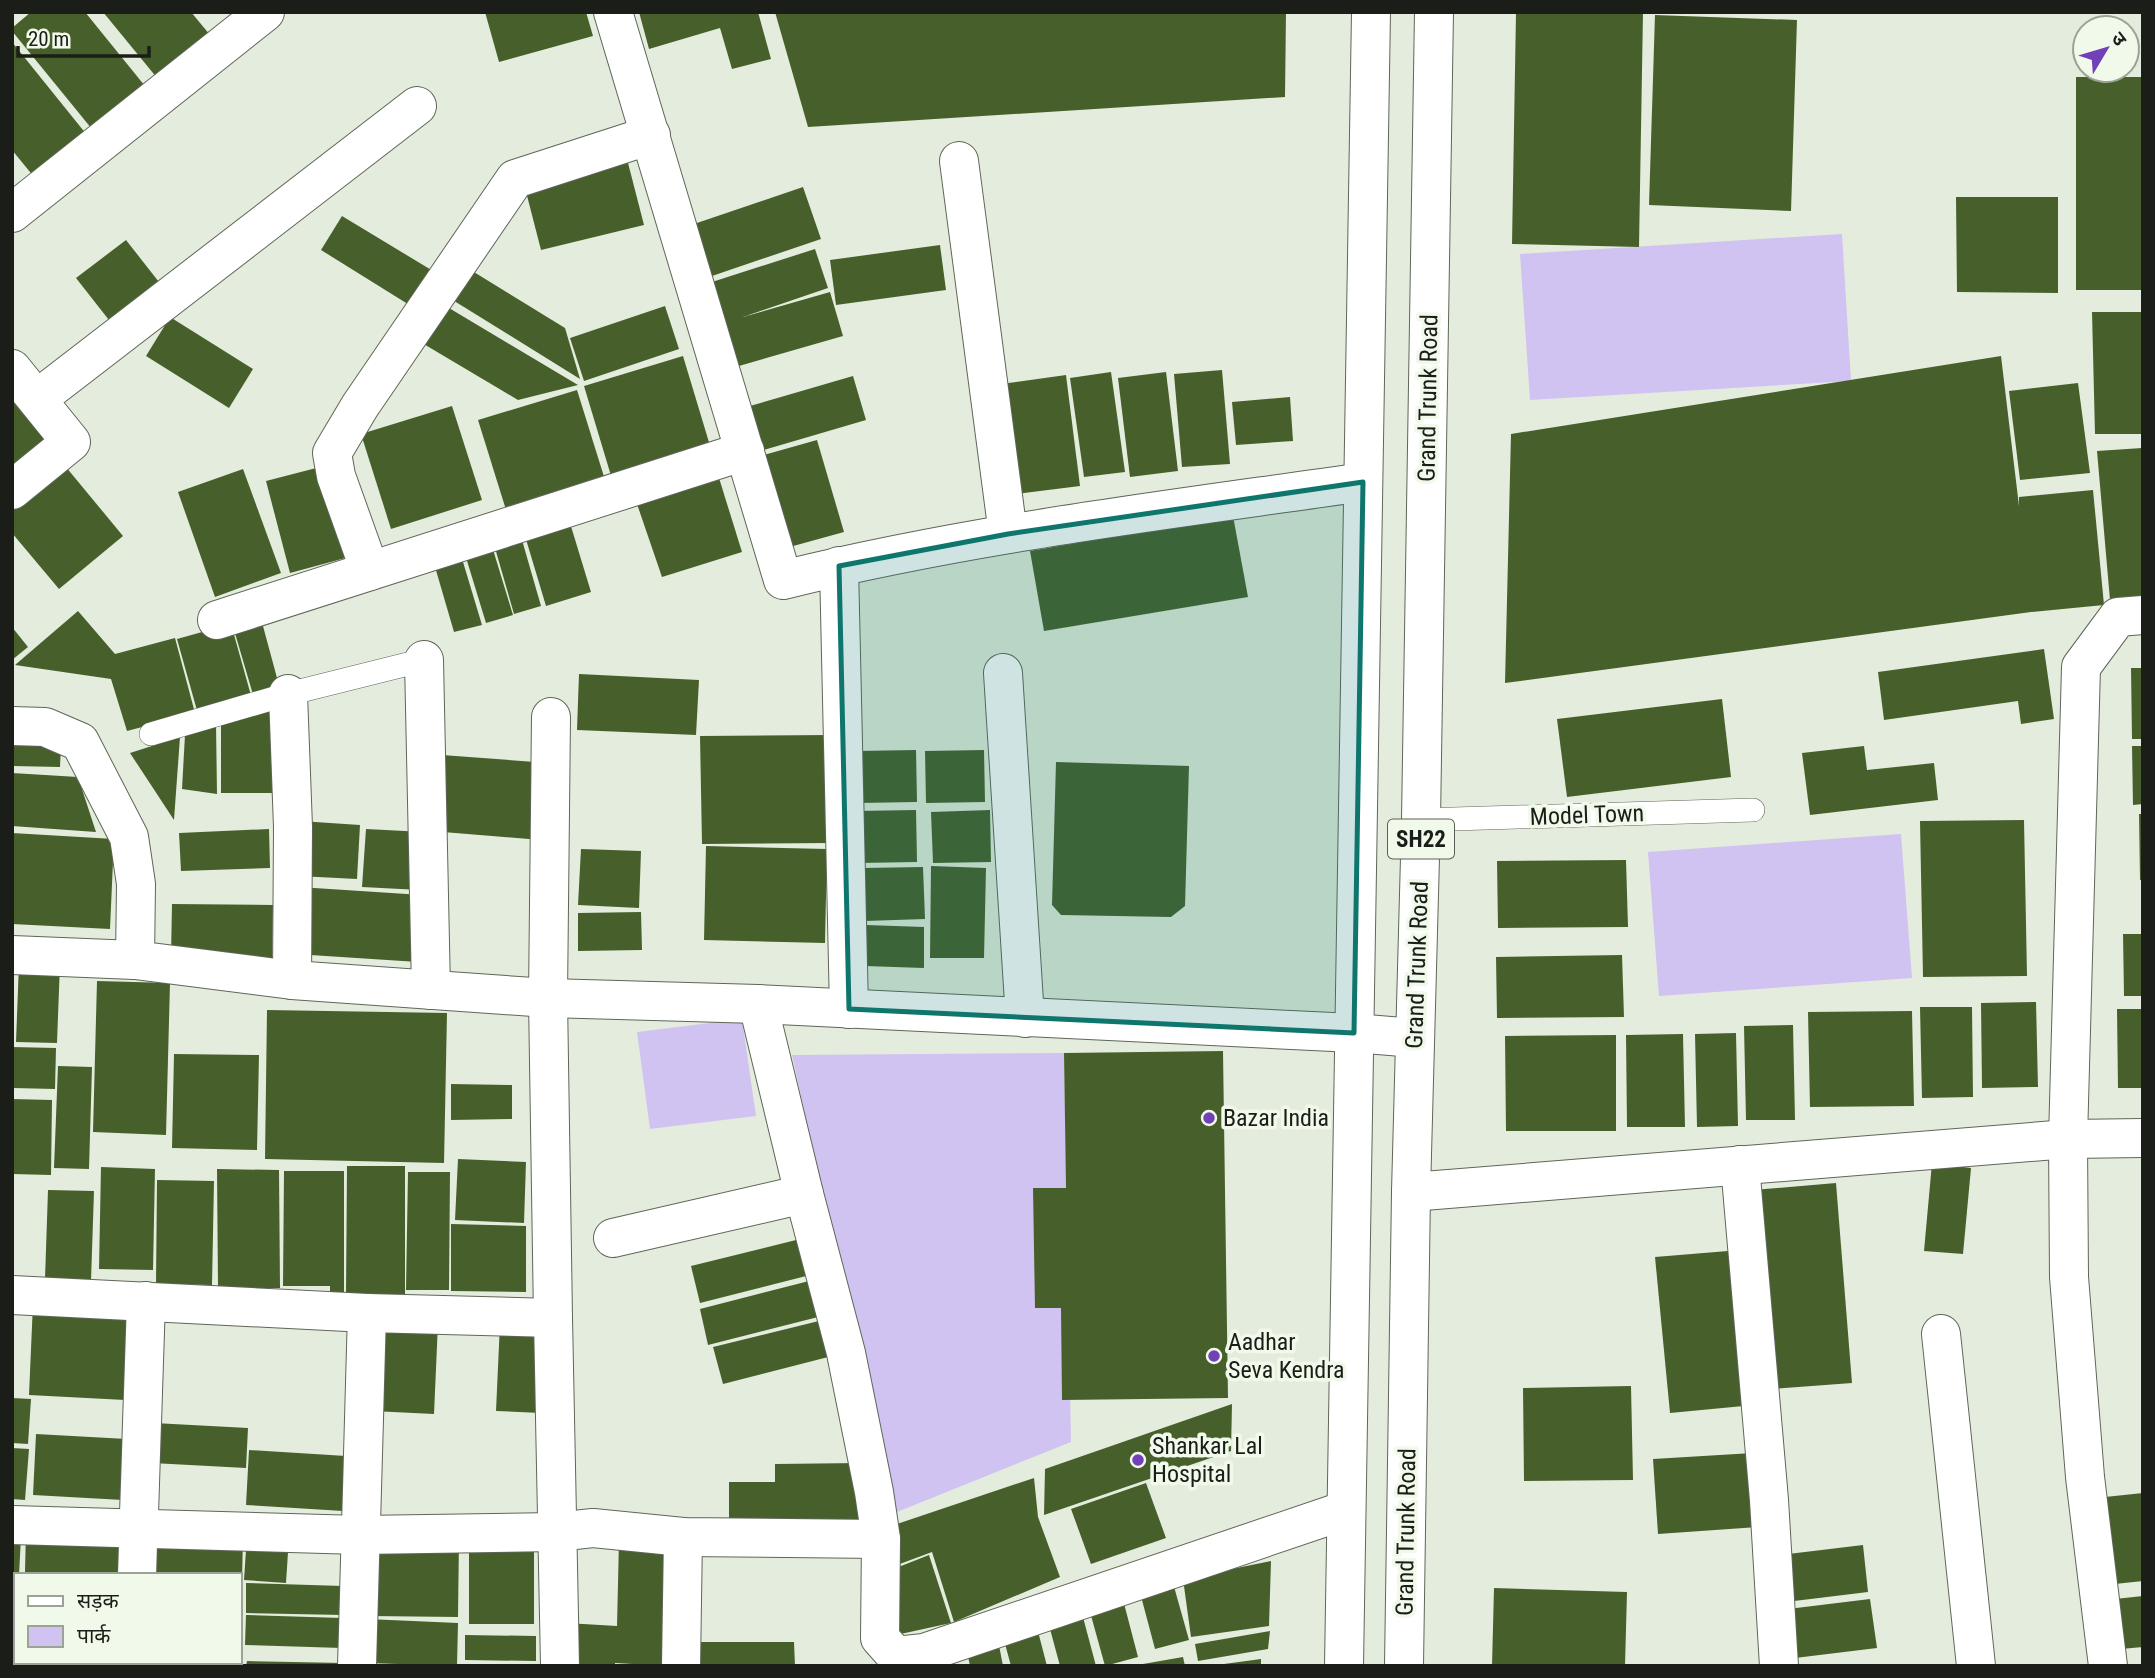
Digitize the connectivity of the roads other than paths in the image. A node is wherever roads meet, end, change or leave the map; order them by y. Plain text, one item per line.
1 (265, 12) edge
2 (613, 12) edge
3 (1371, 12) edge
4 (1434, 12) edge
5 (416, 106) dead end
6 (651, 135) junction
7 (959, 161) dead end
8 (12, 213) edge
9 (19, 379) edge
10 (745, 451) junction
11 (1363, 482) junction
12 (12, 490) edge
13 (1008, 534) junction
14 (839, 566) junction
15 (370, 571) junction
16 (2143, 615) edge
17 (217, 620) dead end
18 (424, 660) joint
19 (1003, 673) dead end
20 (288, 694) junction
21 (551, 717) dead end
22 (12, 726) edge
23 (151, 734) dead end
24 (1754, 810) dead end
25 (1421, 820) junction
26 (12, 955) edge
27 (135, 960) junction
28 (292, 980) junction
29 (431, 990) junction
30 (548, 998) junction
31 (758, 1004) junction
32 (849, 1009) junction
33 (1025, 1018) junction
34 (1354, 1033) junction
35 (1415, 1038) junction
36 (2143, 1138) edge
37 (2068, 1139) junction
38 (1740, 1165) junction
39 (1411, 1192) junction
40 (804, 1194) junction
41 (613, 1238) dead end
42 (12, 1295) edge
43 (146, 1301) junction
44 (367, 1313) junction
45 (553, 1318) junction
46 (1941, 1334) dead end
47 (1346, 1510) junction
48 (12, 1525) edge
49 (139, 1528) junction
50 (556, 1532) junction
51 (360, 1535) junction
52 (683, 1537) junction
53 (881, 1539) junction
54 (137, 1573) edge
55 (357, 1666) edge
56 (560, 1666) edge
57 (681, 1666) edge
58 (1343, 1666) edge
59 (1405, 1666) edge
60 (1779, 1666) edge
61 (1976, 1666) edge
62 (2108, 1666) edge

1 - 8 main road
2 - 6 main road
3 - 11 main road, SH22
4 - 25 main road, Grand Trunk Road / SH22
5 - 9 main road
6 - 10 main road
6 - 15 main road
7 - 13 main road
9 - 12 main road
10 - 14 main road
10 - 15 main road
11 - 13 main road
11 - 34 main road, SH22
13 - 14 main road
14 - 32 main road
15 - 17 main road
16 - 37 main road
18 - 20 lane
18 - 29 main road
19 - 33 main road
20 - 23 lane
20 - 28 main road
21 - 30 main road
22 - 27 main road
24 - 25 lane, Model Town
25 - 35 main road, Grand Trunk Road / SH22
26 - 27 main road
27 - 28 main road
28 - 29 main road
29 - 30 main road
30 - 31 main road
30 - 45 main road
31 - 32 main road
31 - 40 main road
32 - 33 main road
33 - 34 main road
34 - 35 main road
34 - 47 main road, SH22
35 - 39 main road, Grand Trunk Road / SH22
36 - 37 main road
37 - 38 main road
37 - 62 main road
38 - 39 main road
38 - 60 main road
39 - 59 main road, Grand Trunk Road / SH22
40 - 41 main road
40 - 53 main road
42 - 43 main road
43 - 44 main road
43 - 49 main road
44 - 45 main road
44 - 51 main road
45 - 50 main road
46 - 61 main road
47 - 53 main road
47 - 58 main road, SH22
48 - 49 main road
49 - 51 main road
49 - 54 main road
50 - 51 main road
50 - 52 main road
50 - 56 main road
51 - 55 main road
52 - 53 main road
52 - 57 main road

